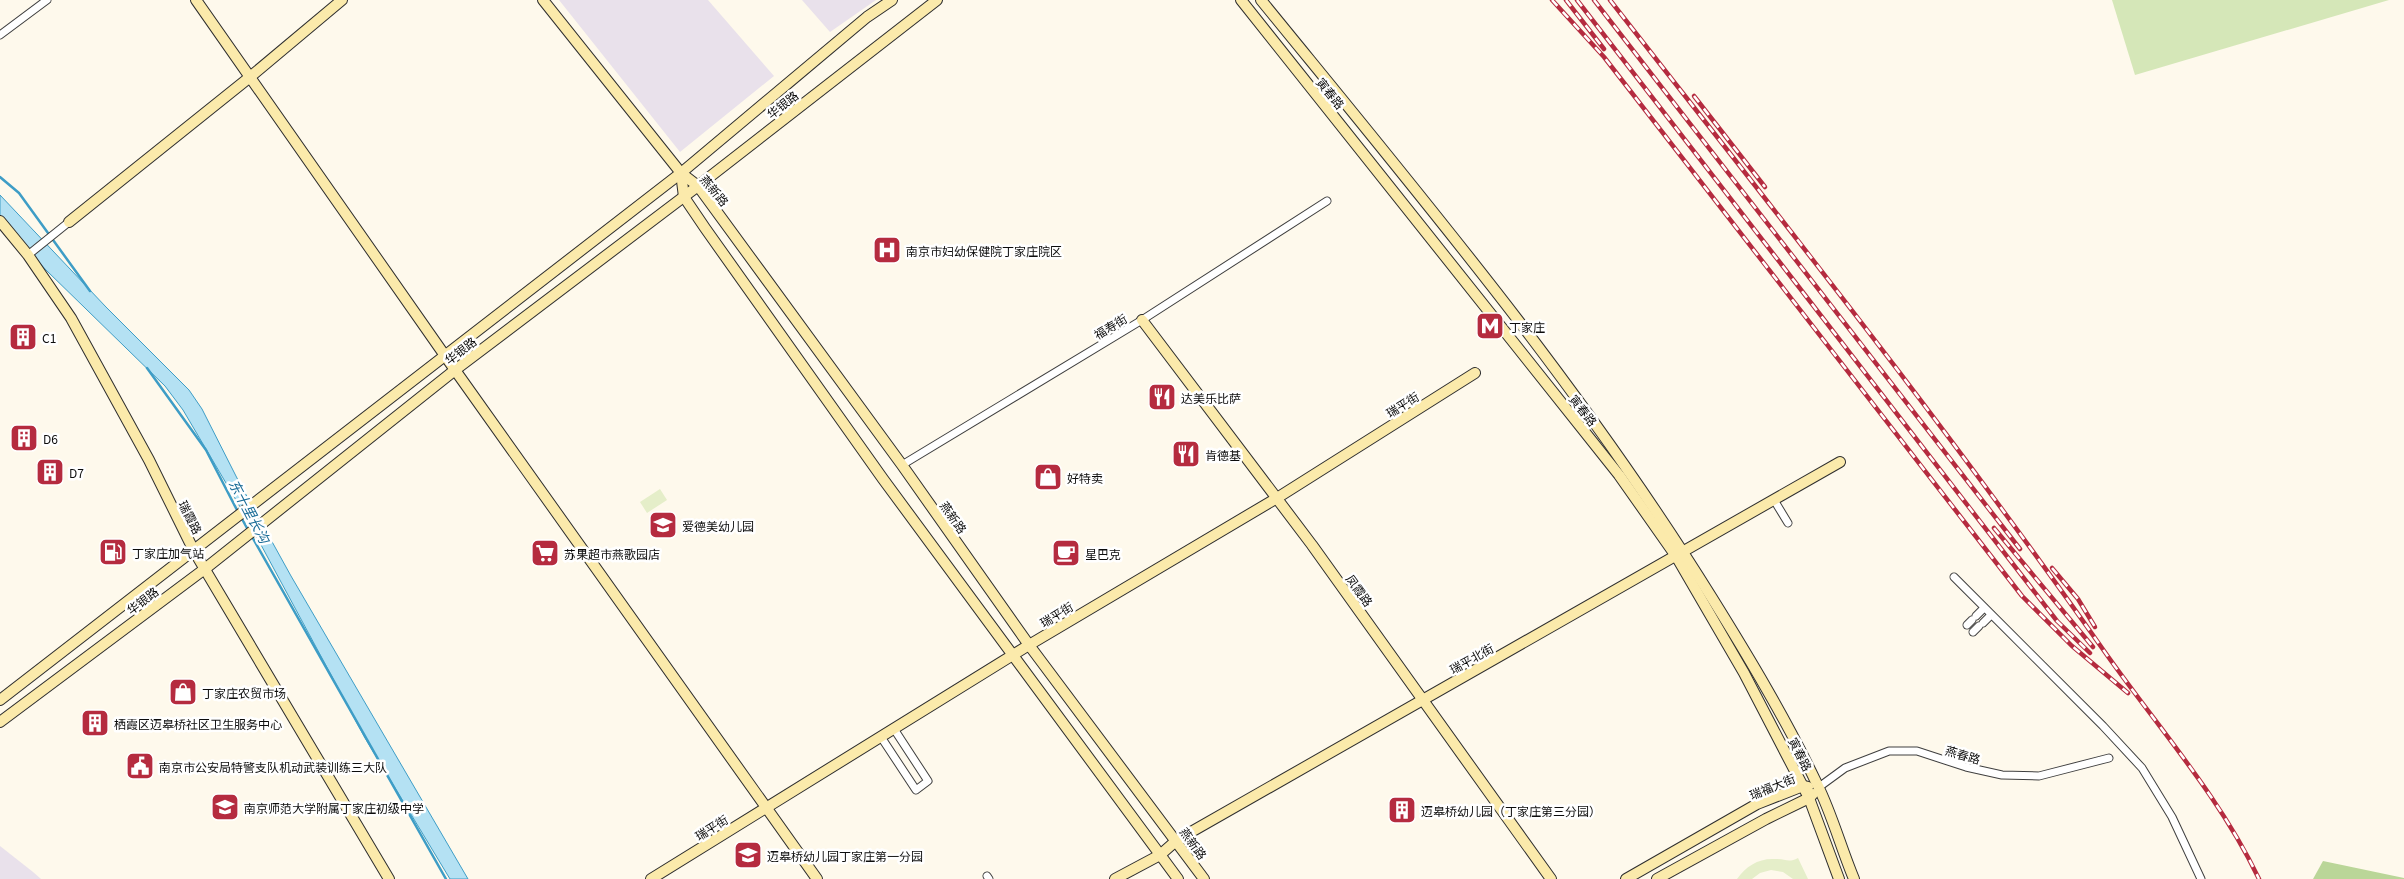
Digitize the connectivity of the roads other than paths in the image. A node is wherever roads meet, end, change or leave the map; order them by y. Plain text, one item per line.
1 (47, 0) edge
2 (196, 0) edge
3 (342, 0) edge
4 (543, 0) edge
5 (892, 0) edge
6 (937, 0) edge
7 (1241, 0) edge
8 (1261, 0) edge
9 (0, 35) edge
10 (250, 77) junction
11 (681, 173) junction
12 (698, 186) junction
13 (684, 197) junction
14 (1327, 201) dead end
15 (0, 221) edge
16 (69, 222) joint
17 (28, 255) junction
18 (1142, 320) junction
19 (445, 356) junction
20 (455, 370) junction
21 (1475, 373) dead end
22 (1840, 462) dead end
23 (902, 465) junction
24 (1277, 498) junction
25 (1774, 500) junction
26 (1788, 523) dead end
27 (194, 551) junction
28 (1680, 554) junction
29 (206, 568) junction
30 (1954, 577) dead end
31 (1984, 608) junction
32 (1991, 615) junction
33 (1972, 620) dead end
34 (1978, 627) dead end
35 (1029, 645) junction
36 (1012, 655) junction
37 (1423, 699) junction
38 (0, 700) edge
39 (0, 722) edge
40 (894, 729) junction
41 (881, 737) junction
42 (2109, 758) dead end
43 (1803, 786) junction
44 (1819, 787) junction
45 (1809, 798) junction
46 (768, 808) junction
47 (1177, 840) junction
48 (1160, 855) junction
49 (389, 879) edge
50 (651, 879) edge
51 (817, 879) edge
52 (1115, 879) edge
53 (1178, 879) edge
54 (1204, 879) edge
55 (1551, 879) edge
56 (1626, 879) edge
57 (1657, 879) edge
58 (1839, 879) edge
59 (1854, 879) edge
60 (2200, 879) edge

1 - 9 street
2 - 10 street
3 - 10 street
4 - 11 street, 燕新路
5 - 11 street, 华银路
6 - 12 street, 华银路
7 - 28 street, 寅春路
8 - 28 street, 寅春路
10 - 16 street
10 - 19 street
11 - 12 street, 燕新路
11 - 13 street, 燕新路
11 - 19 street, 华银路
12 - 13 street, 华银路
12 - 23 street, 燕新路
13 - 20 street, 华银路
13 - 36 street, 燕新路
14 - 18 street, 福寿街
15 - 17 street, 瑞霞路
16 - 17 street
17 - 27 street, 瑞霞路
18 - 23 street, 福寿街
18 - 24 street, 凤霞路
19 - 20 street
19 - 27 street, 华银路
20 - 29 street, 华银路
20 - 46 street
21 - 24 street, 瑞平街
22 - 25 street, 瑞平北街
23 - 35 street, 燕新路
24 - 35 street, 瑞平街
24 - 37 street, 凤霞路
25 - 26 street
25 - 28 street, 瑞平北街
27 - 29 street, 瑞霞路
27 - 38 street, 华银路
28 - 37 street, 瑞平北街
28 - 43 street, 寅春路
28 - 44 street, 寅春路
29 - 39 street, 华银路
29 - 49 street, 瑞霞路
30 - 31 street
31 - 32 street
31 - 33 street
32 - 34 street
32 - 60 street
35 - 36 street, 瑞平街
35 - 47 street, 燕新路
36 - 40 street, 瑞平街
36 - 48 street, 燕新路
37 - 47 street, 瑞平北街
37 - 55 street, 凤霞路
40 - 41 street, 瑞平街
40 - 41 street
41 - 46 street, 瑞平街
42 - 44 street, 燕春路
43 - 44 street, 瑞福大街
43 - 45 street, 寅春路
43 - 56 street, 瑞福大街
44 - 45 street, 瑞福大街
44 - 59 street, 寅春路
45 - 57 street, 瑞福大街
45 - 58 street, 寅春路
46 - 50 street, 瑞平街
46 - 51 street
47 - 48 street, 瑞平北街
47 - 54 street, 燕新路
48 - 52 street, 瑞平北街
48 - 53 street, 燕新路

